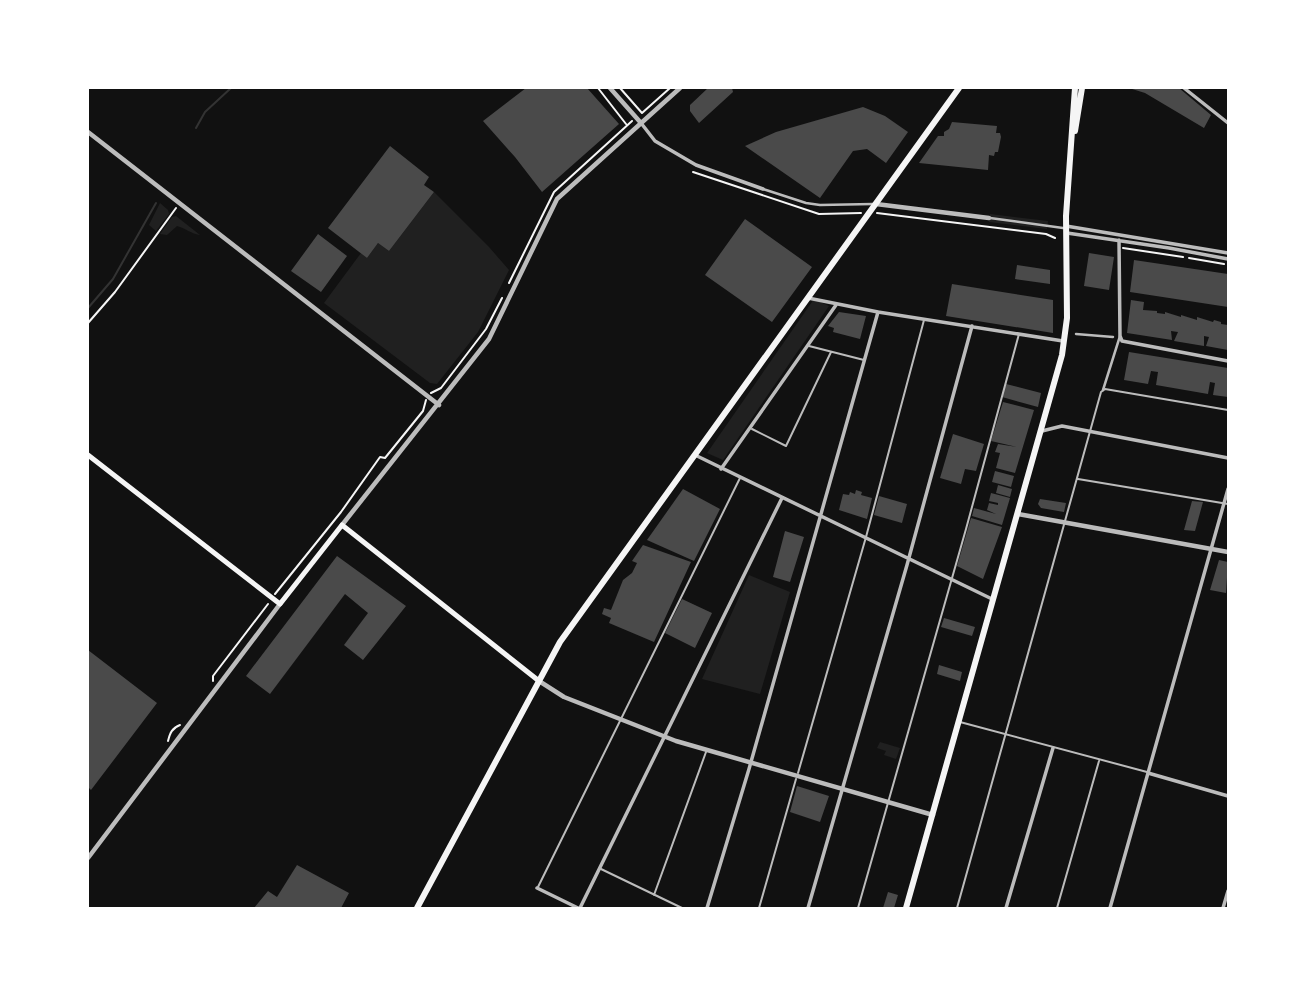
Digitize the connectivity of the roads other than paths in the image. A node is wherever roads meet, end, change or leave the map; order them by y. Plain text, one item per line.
1 (610, 88) edge
2 (680, 88) edge
3 (959, 88) edge
4 (1075, 88) edge
5 (1082, 88) edge
6 (1184, 88) edge
7 (641, 123) junction
8 (1228, 123) edge
9 (88, 132) edge
10 (1073, 139) junction
11 (763, 189) joint
12 (876, 204) junction
13 (989, 218) joint
14 (1067, 229) junction
15 (1119, 240) junction
16 (1228, 253) edge
17 (1228, 262) edge
18 (808, 298) junction
19 (836, 305) junction
20 (878, 312) junction
21 (924, 319) junction
22 (972, 326) junction
23 (1019, 333) junction
24 (1076, 334) dead end
25 (1119, 336) junction
26 (1113, 337) dead end
27 (1065, 341) junction
28 (808, 345) junction
29 (831, 352) junction
30 (865, 360) junction
31 (1228, 361) edge
32 (1103, 390) junction
33 (439, 405) junction
34 (1228, 410) edge
35 (749, 427) junction
36 (1041, 432) junction
37 (1090, 432) junction
38 (88, 454) edge
39 (695, 455) junction
40 (1228, 458) edge
41 (721, 469) junction
42 (740, 478) junction
43 (1076, 478) junction
44 (1228, 489) edge
45 (782, 498) junction
46 (1226, 503) edge
47 (1018, 514) junction
48 (822, 516) junction
49 (1065, 523) junction
50 (342, 525) junction
51 (866, 537) junction
52 (1212, 550) junction
53 (1228, 552) edge
54 (909, 558) junction
55 (951, 580) junction
56 (994, 600) junction
57 (280, 604) junction
58 (539, 681) junction
59 (620, 720) junction
60 (959, 722) junction
61 (1006, 734) junction
62 (664, 737) junction
63 (1053, 748) junction
64 (706, 752) junction
65 (1099, 760) junction
66 (751, 763) junction
67 (1148, 773) junction
68 (797, 776) junction
69 (842, 789) junction
70 (1228, 796) edge
71 (887, 802) junction
72 (933, 815) junction
73 (88, 858) edge
74 (600, 868) junction
75 (537, 888) joint
76 (1228, 891) edge
77 (654, 895) junction
78 (417, 908) edge
79 (579, 908) edge
80 (681, 908) edge
81 (707, 908) edge
82 (759, 908) edge
83 (808, 908) edge
84 (858, 908) edge
85 (906, 908) edge
86 (957, 908) edge
87 (1006, 908) edge
88 (1057, 908) edge
89 (1110, 908) edge
90 (1223, 908) edge

1 - 7 street
2 - 7 street
3 - 12 main road
4 - 10 main road
5 - 10 main road
6 - 8 street
7 - 11 street
7 - 33 street
9 - 33 street
10 - 14 main road
11 - 12 street
12 - 13 street
12 - 18 main road
13 - 14 street
14 - 15 street
14 - 16 street
14 - 27 main road
15 - 17 street
15 - 25 street
18 - 19 street
18 - 39 main road
19 - 20 street
19 - 28 street
20 - 21 street
20 - 30 street
21 - 22 street
21 - 51 lane
22 - 23 street
22 - 54 street
23 - 27 street
23 - 55 lane
24 - 26 street
25 - 31 street
25 - 32 street
27 - 36 main road
28 - 29 lane
28 - 35 street
29 - 30 lane
29 - 35 lane
30 - 48 street
32 - 34 lane
32 - 37 lane
33 - 50 street
35 - 41 street
36 - 37 street
36 - 47 main road
37 - 40 street
37 - 43 lane
38 - 57 main road
39 - 41 street
39 - 58 main road
41 - 42 street
42 - 45 street
42 - 59 lane
43 - 46 lane
43 - 49 lane
44 - 46 street
45 - 48 street
45 - 62 street
46 - 52 street
47 - 49 street
47 - 56 main road
48 - 51 street
48 - 66 street
49 - 52 street
49 - 61 lane
50 - 57 main road
50 - 58 main road
51 - 54 street
51 - 68 lane
52 - 53 street
52 - 67 street
54 - 55 street
54 - 69 street
55 - 56 street
55 - 71 lane
56 - 60 main road
57 - 73 street
58 - 59 street
58 - 78 main road
59 - 62 street
59 - 75 lane
60 - 61 lane
60 - 72 main road
61 - 63 lane
61 - 86 lane
62 - 64 street
62 - 74 street
63 - 65 lane
63 - 87 street
64 - 66 street
64 - 77 lane
65 - 67 lane
65 - 88 lane
66 - 68 street
66 - 81 street
67 - 70 street
67 - 89 street
68 - 69 street
68 - 82 lane
69 - 71 street
69 - 83 street
71 - 72 street
71 - 84 lane
72 - 85 main road
74 - 77 lane
74 - 79 street
75 - 79 street
76 - 90 street
77 - 80 lane

